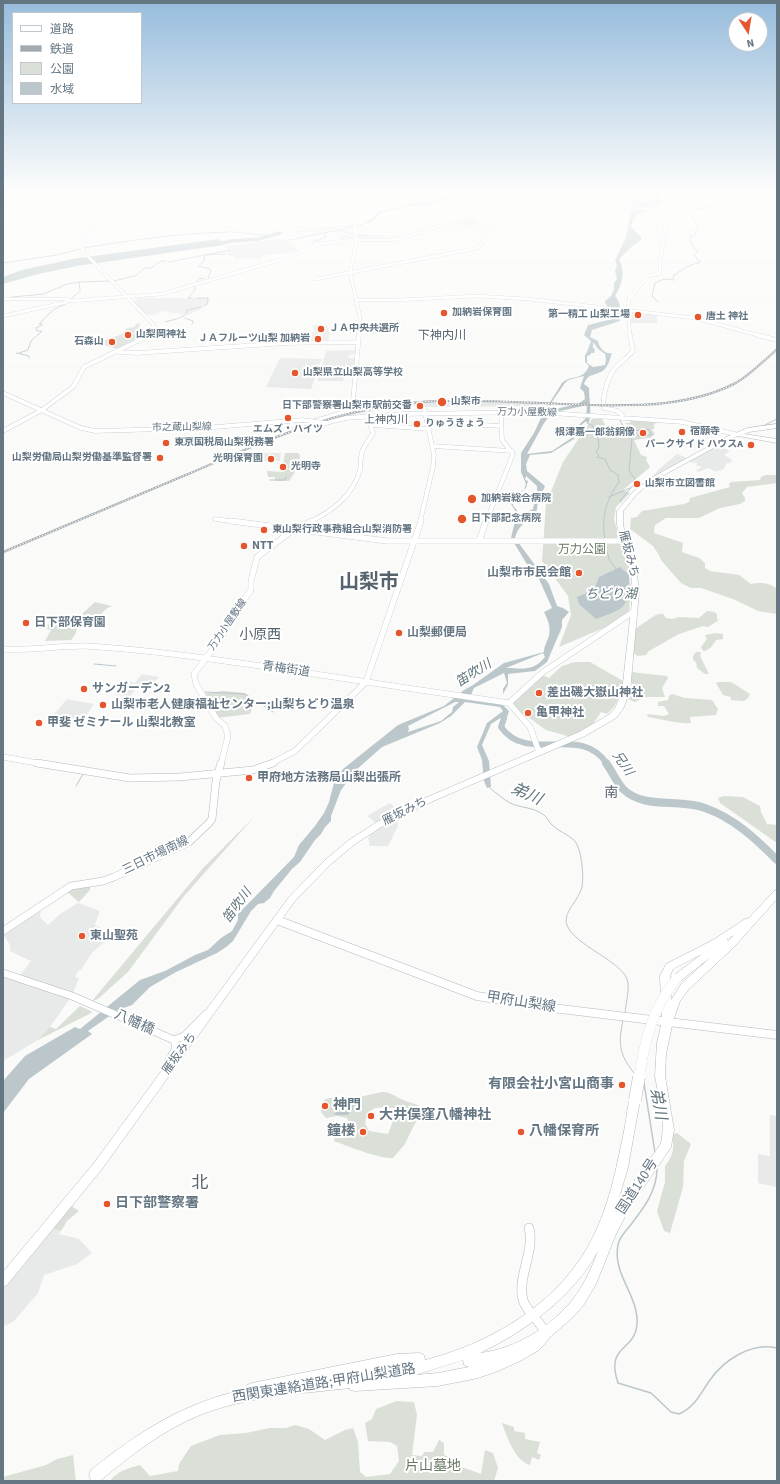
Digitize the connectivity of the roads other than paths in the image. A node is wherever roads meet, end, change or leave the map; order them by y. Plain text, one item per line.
1 (91, 260) edge
2 (279, 260) edge
3 (353, 260) edge
4 (413, 260) edge
5 (660, 260) edge
6 (350, 272) junction
7 (316, 279) dead end
8 (127, 298) junction
9 (3, 299) edge
10 (356, 300) junction
11 (71, 301) junction
12 (627, 310) junction
13 (3, 316) edge
14 (777, 340) edge
15 (358, 342) junction
16 (117, 352) junction
17 (3, 393) edge
18 (42, 410) junction
19 (424, 411) junction
20 (501, 412) junction
21 (403, 414) junction
22 (367, 416) junction
23 (621, 418) junction
24 (291, 421) junction
25 (448, 423) dead end
26 (371, 425) junction
27 (501, 426) junction
28 (777, 426) edge
29 (407, 427) junction
30 (429, 429) junction
31 (3, 430) edge
32 (748, 433) junction
33 (727, 435) junction
34 (777, 441) edge
35 (432, 446) junction
36 (512, 451) junction
37 (215, 519) dead end
38 (620, 527) junction
39 (297, 529) junction
40 (480, 541) junction
41 (605, 541) junction
42 (625, 541) junction
43 (414, 542) junction
44 (628, 555) junction
45 (634, 612) junction
46 (3, 649) edge
47 (204, 658) junction
48 (366, 682) junction
49 (507, 703) junction
50 (538, 750) junction
51 (3, 757) edge
52 (218, 774) junction
53 (777, 893) edge
54 (756, 916) junction
55 (277, 920) junction
56 (3, 931) edge
57 (3, 973) edge
58 (211, 1012) junction
59 (667, 1023) junction
60 (777, 1035) edge
61 (172, 1039) junction
62 (169, 1069) junction
63 (528, 1228) dead end
64 (3, 1280) edge
65 (546, 1332) junction
66 (419, 1359) dead end
67 (469, 1361) dead end
68 (243, 1396) junction
69 (216, 1403) junction
70 (96, 1475) dead end

1 - 8 street
2 - 8 street
3 - 6 street
4 - 6 street
5 - 12 street
6 - 7 street
6 - 10 street
8 - 11 street
8 - 16 street
9 - 11 street
10 - 12 street
10 - 15 street
11 - 13 street
12 - 14 street
12 - 23 street
15 - 16 street
15 - 24 street
16 - 18 street
17 - 18 street, 市之蔵山梨線
18 - 24 street, 市之蔵山梨線
18 - 31 street
19 - 20 street, 万力小屋敷線
19 - 21 street, 万力小屋敷線
19 - 30 street
20 - 23 street, 万力小屋敷線
20 - 27 street
21 - 22 street, 万力小屋敷線
21 - 29 street
22 - 24 street, 市之蔵山梨線, bridge
22 - 26 street
23 - 33 street, 万力小屋敷線
25 - 27 street
26 - 29 street
26 - 39 street, 万力小屋敷線
27 - 36 street
28 - 32 highway
29 - 30 street
30 - 35 street
32 - 33 highway, 雁坂みち
32 - 34 highway
33 - 38 highway, 雁坂みち
35 - 36 street
35 - 43 street
36 - 40 street
37 - 39 street
38 - 41 street
38 - 42 highway, 雁坂みち
39 - 43 street
39 - 47 street, 万力小屋敷線
40 - 41 street
40 - 43 street
41 - 42 street
41 - 44 street
42 - 44 highway, 雁坂みち
43 - 48 street
44 - 45 highway, 雁坂みち
45 - 49 street
45 - 50 highway, 雁坂みち
46 - 47 street, 青梅街道
47 - 48 street, 青梅街道
47 - 52 street, 三日市場南線
48 - 49 street, 青梅街道
48 - 52 street
49 - 50 street
50 - 55 highway, 雁坂みち
51 - 52 street
52 - 56 street, 三日市場南線
53 - 54 highway, 西関東連絡道路;甲府山梨道路
54 - 59 highway
54 - 59 highway
54 - 68 highway, 西関東連絡道路;甲府山梨道路, bridge
55 - 58 highway, 雁坂みち
55 - 59 main road, 甲府山梨線
57 - 61 street, 八幡橋
58 - 61 street
58 - 62 highway, 雁坂みち
59 - 60 main road, 甲府山梨線
59 - 65 highway, 国道140号
61 - 62 street
62 - 64 highway, 雁坂みち
63 - 65 street
65 - 67 highway
65 - 68 highway
66 - 69 highway
68 - 69 highway, 西関東連絡道路;甲府山梨道路
69 - 70 highway, 西関東連絡道路;甲府山梨道路

